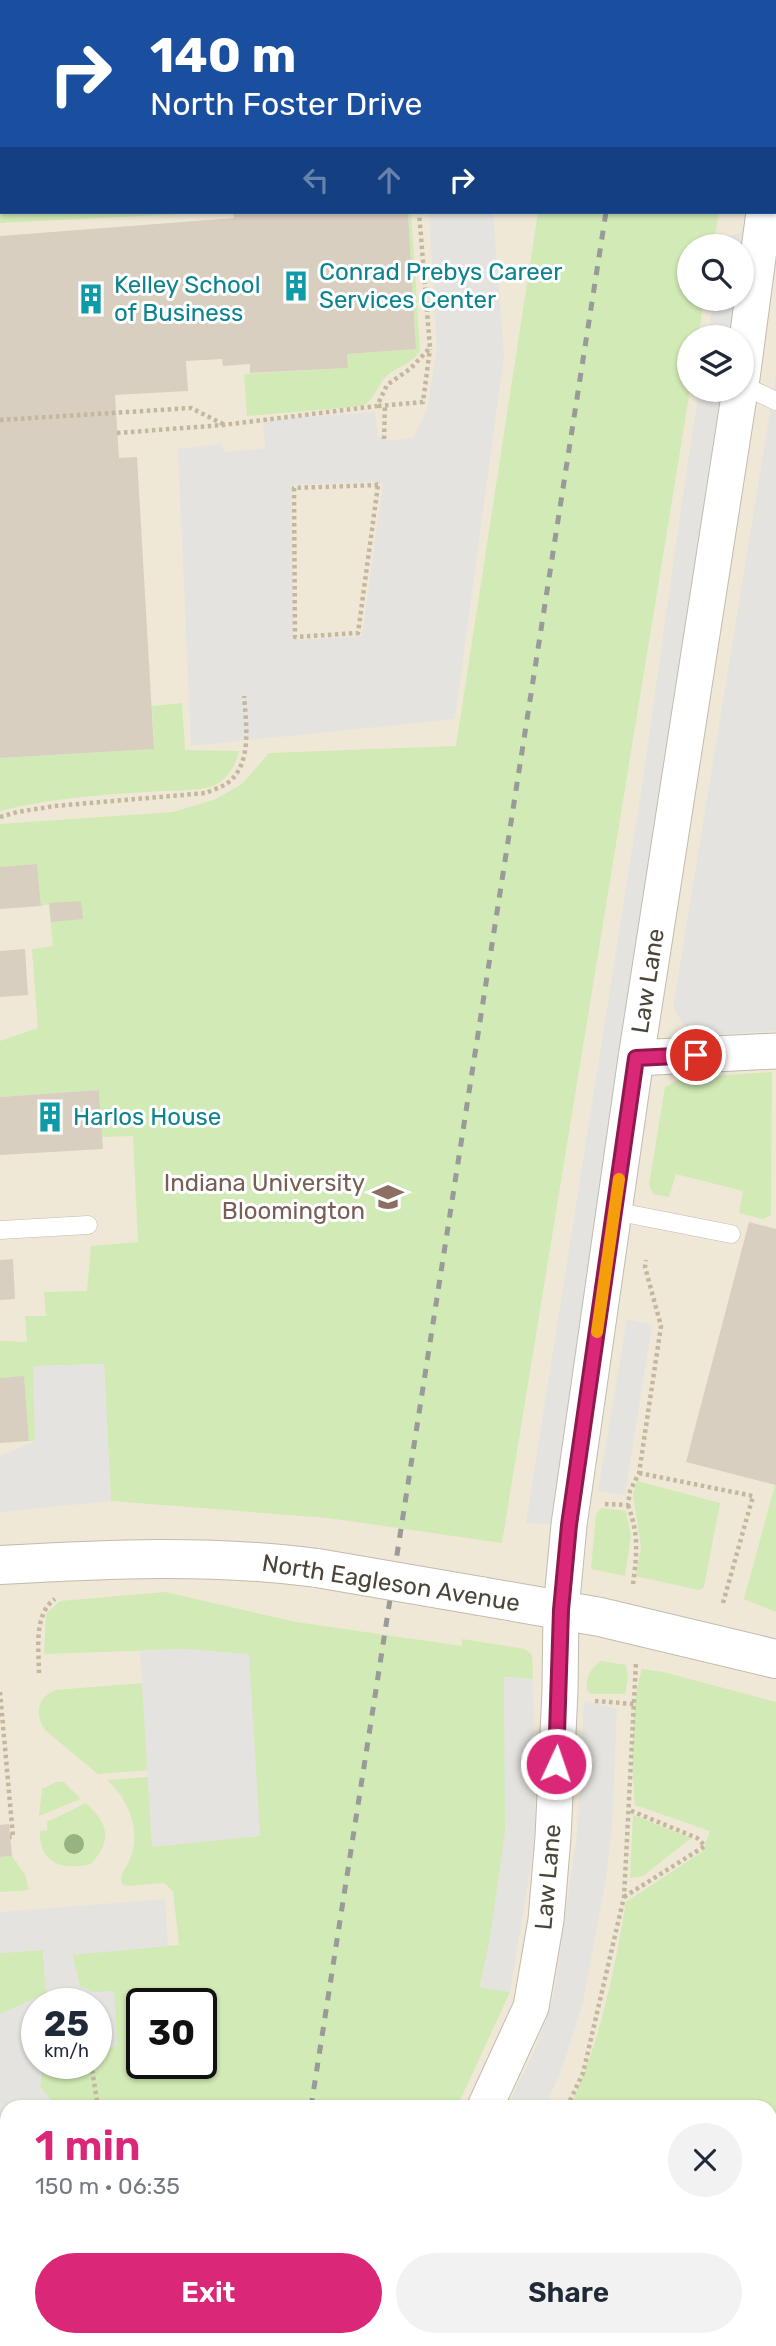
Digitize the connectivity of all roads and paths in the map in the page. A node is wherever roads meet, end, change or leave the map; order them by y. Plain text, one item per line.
1 (419, 214) edge
2 (764, 214) edge
3 (749, 325) edge
4 (430, 348) junction
5 (754, 391) edge
6 (776, 401) edge
7 (738, 402) edge
8 (385, 405) junction
9 (377, 406) junction
10 (0, 420) edge
11 (223, 425) junction
12 (117, 433) dead end
13 (384, 439) dead end
14 (378, 484) joint
15 (244, 696) dead end
16 (0, 817) edge
17 (776, 1051) edge
18 (636, 1058) junction
19 (614, 1211) junction
20 (650, 1218) junction
21 (88, 1225) dead end
22 (0, 1230) edge
23 (731, 1234) dead end
24 (639, 1473) junction
25 (597, 1505) dead end
26 (628, 1505) junction
27 (0, 1565) edge
28 (633, 1584) dead end
29 (58, 1597) dead end
30 (723, 1603) dead end
31 (561, 1610) junction
32 (776, 1659) edge
33 (623, 1660) dead end
34 (38, 1673) dead end
35 (0, 1692) edge
36 (588, 1699) dead end
37 (634, 1703) junction
38 (629, 1811) junction
39 (10, 1838) dead end
40 (624, 1897) junction
41 (94, 2079) edge
42 (97, 2100) edge
43 (488, 2100) edge
44 (570, 2100) edge

1 - 4 path
2 - 3 street
4 - 8 path
4 - 9 path
5 - 6 lane
7 - 18 street, Law Lane
8 - 9 path
8 - 13 path
9 - 11 path
10 - 11 path
11 - 12 path
14 - 14 path
15 - 16 path
17 - 18 street
18 - 19 street, Law Lane
19 - 20 lane
19 - 31 street, Law Lane
20 - 23 lane
20 - 24 path
21 - 22 lane
24 - 26 path
24 - 30 path
25 - 26 path
26 - 28 path
27 - 31 street, North Eagleson Avenue, bridge
29 - 34 path
31 - 32 street, North Eagleson Avenue
31 - 43 street, Law Lane
33 - 37 path
35 - 39 path
36 - 37 path
37 - 38 path
38 - 40 path
38 - 40 path
40 - 44 path
41 - 42 path

